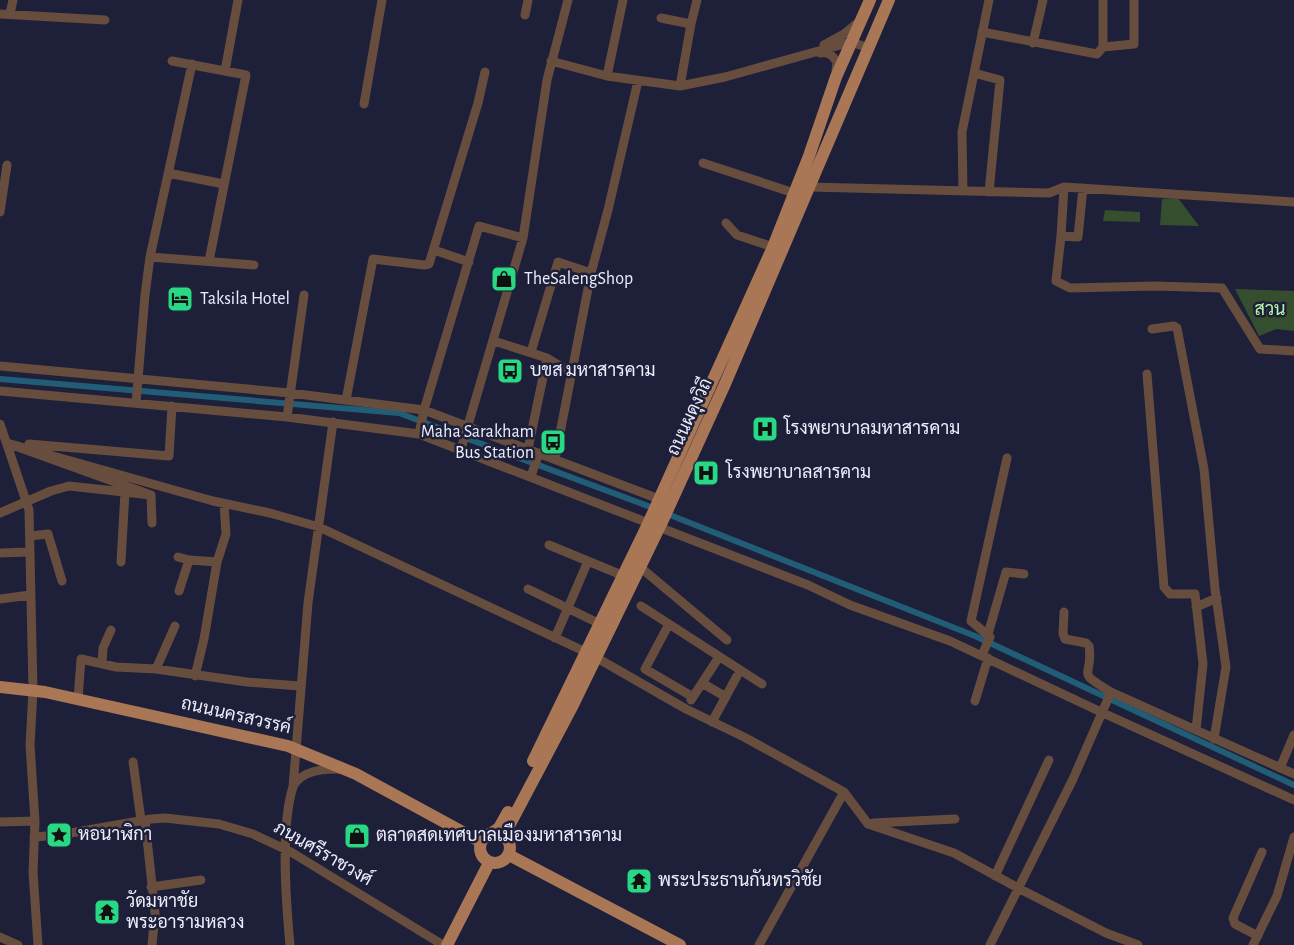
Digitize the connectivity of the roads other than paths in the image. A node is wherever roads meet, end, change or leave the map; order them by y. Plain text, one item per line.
1 (13, 0) edge
2 (238, 0) edge
3 (382, 0) edge
4 (528, 0) edge
5 (568, 0) edge
6 (623, 0) edge
7 (697, 0) edge
8 (870, 0) edge
9 (889, 0) edge
10 (989, 0) edge
11 (1043, 0) edge
12 (1103, 0) edge
13 (1134, 0) edge
14 (0, 14) edge
15 (10, 14) junction
16 (525, 15) dead end
17 (661, 18) dead end
18 (105, 20) dead end
19 (861, 20) junction
20 (691, 24) junction
21 (982, 32) junction
22 (851, 42) junction
23 (1033, 42) junction
24 (1103, 47) junction
25 (869, 48) junction
26 (800, 55) junction
27 (172, 61) dead end
28 (551, 61) junction
29 (192, 64) junction
30 (225, 71) junction
31 (485, 72) dead end
32 (974, 73) junction
33 (607, 76) junction
34 (836, 77) junction
35 (638, 81) junction
36 (681, 86) junction
37 (364, 104) dead end
38 (703, 163) dead end
39 (7, 165) dead end
40 (168, 172) junction
41 (224, 184) junction
42 (1064, 187) junction
43 (801, 188) junction
44 (1083, 188) junction
45 (963, 191) junction
46 (989, 192) junction
47 (1294, 202) edge
48 (0, 212) edge
49 (726, 223) dead end
50 (1061, 236) junction
51 (523, 238) junction
52 (773, 248) junction
53 (434, 250) junction
54 (150, 257) junction
55 (209, 261) junction
56 (469, 262) junction
57 (254, 265) dead end
58 (591, 273) junction
59 (304, 295) dead end
60 (1152, 329) dead end
61 (494, 341) junction
62 (1294, 351) edge
63 (531, 352) junction
64 (547, 358) junction
65 (0, 366) edge
66 (572, 373) junction
67 (1147, 374) dead end
68 (138, 379) junction
69 (0, 391) edge
70 (290, 393) junction
71 (346, 400) junction
72 (136, 403) junction
73 (172, 406) junction
74 (424, 410) junction
75 (287, 417) junction
76 (333, 422) junction
77 (0, 424) edge
78 (468, 426) junction
79 (419, 434) junction
80 (7, 443) junction
81 (461, 449) junction
82 (528, 449) junction
83 (10, 453) junction
84 (539, 453) junction
85 (0, 454) edge
86 (1007, 458) dead end
87 (555, 459) junction
88 (531, 476) junction
89 (125, 492) junction
90 (151, 495) junction
91 (27, 501) junction
92 (224, 504) junction
93 (661, 504) junction
94 (0, 513) edge
95 (152, 523) dead end
96 (655, 523) junction
97 (319, 527) junction
98 (30, 536) junction
99 (549, 545) dead end
100 (30, 552) junction
101 (0, 554) edge
102 (178, 557) dead end
103 (189, 560) junction
104 (588, 561) junction
105 (121, 562) dead end
106 (217, 562) junction
107 (640, 567) junction
108 (1024, 574) dead end
109 (624, 576) junction
110 (62, 581) dead end
111 (528, 589) dead end
112 (179, 591) dead end
113 (30, 595) junction
114 (1217, 598) junction
115 (0, 599) edge
116 (641, 606) dead end
117 (1196, 607) junction
118 (567, 608) junction
119 (1064, 612) dead end
120 (594, 621) dead end
121 (669, 624) junction
122 (175, 626) dead end
123 (111, 630) dead end
124 (989, 635) junction
125 (555, 638) junction
126 (727, 640) dead end
127 (591, 655) junction
128 (984, 655) junction
129 (719, 657) junction
130 (102, 663) junction
131 (156, 669) junction
132 (195, 675) junction
133 (737, 676) dead end
134 (702, 683) junction
135 (762, 684) dead end
136 (300, 686) junction
137 (0, 687) edge
138 (33, 690) junction
139 (1110, 694) junction
140 (693, 697) junction
141 (726, 697) junction
142 (78, 699) junction
143 (975, 701) dead end
144 (686, 709) junction
145 (1102, 710) junction
146 (712, 722) junction
147 (1196, 730) junction
148 (1294, 735) edge
149 (1214, 739) junction
150 (296, 749) junction
151 (1049, 760) dead end
152 (133, 762) dead end
153 (342, 768) junction
154 (1280, 768) junction
155 (1294, 774) edge
156 (292, 788) junction
157 (844, 792) junction
158 (1294, 799) edge
159 (955, 819) dead end
160 (143, 820) junction
161 (35, 821) junction
162 (0, 822) edge
163 (868, 824) junction
164 (492, 833) junction
165 (34, 837) junction
166 (1294, 837) edge
167 (509, 841) junction
168 (481, 842) junction
169 (286, 849) junction
170 (1262, 852) dead end
171 (509, 855) junction
172 (489, 863) junction
173 (995, 876) junction
174 (201, 880) dead end
175 (151, 887) junction
176 (1018, 888) junction
177 (0, 937) edge
178 (1255, 940) edge
179 (18, 945) edge
180 (38, 945) edge
181 (152, 945) edge
182 (290, 945) edge
183 (445, 945) edge
184 (680, 945) edge
185 (759, 945) edge
186 (990, 945) edge
187 (1138, 945) edge

1 - 15 street
2 - 30 street
3 - 37 street
4 - 16 street
5 - 28 street
6 - 33 street
7 - 20 street
8 - 19 main road, ถนนผดุงวิถี
9 - 25 main road, ถนนผดุงวิถี
10 - 21 street
11 - 23 street
12 - 24 street
13 - 24 street
14 - 15 street
15 - 18 street
17 - 20 street
19 - 22 main road, ถนนผดุงวิถี
19 - 26 street
20 - 36 street
21 - 23 street
21 - 32 street
22 - 25 street
22 - 26 street
22 - 34 main road, ถนนผดุงวิถี
23 - 24 street
25 - 43 main road, ถนนผดุงวิถี
26 - 34 street
26 - 36 street
27 - 29 street
28 - 33 street
28 - 51 street
29 - 30 street
29 - 40 street
30 - 41 street
31 - 53 street
32 - 45 street
32 - 46 street
33 - 35 street
34 - 43 main road, ถนนผดุงวิถี
35 - 36 street
35 - 58 street
38 - 43 street
39 - 48 street
40 - 41 street
40 - 54 street
41 - 55 street
42 - 44 street
42 - 46 street
42 - 50 street
43 - 45 street
43 - 52 main road, ถนนผดุงวิถี
43 - 93 main road, ถนนผดุงวิถี
44 - 47 street
44 - 50 street
45 - 46 street
49 - 52 street
50 - 62 street
51 - 56 street
51 - 61 street
52 - 93 main road, ถนนผดุงวิถี
53 - 56 street
53 - 71 street
54 - 55 street
54 - 68 street
55 - 57 street
56 - 74 street
58 - 63 street
58 - 66 street
59 - 70 street
60 - 114 street
61 - 63 street
61 - 78 street
63 - 64 street
64 - 66 street
64 - 82 street
65 - 68 street
66 - 87 street
67 - 117 street
68 - 70 street
68 - 72 street
69 - 72 street
70 - 71 street
70 - 75 street
71 - 74 street
72 - 73 street
73 - 75 street
73 - 80 street
74 - 78 street
74 - 79 street
75 - 76 street
76 - 79 street
76 - 97 street
77 - 80 street
78 - 81 street
78 - 82 street
79 - 81 street
80 - 83 street
80 - 90 street
80 - 92 street
81 - 88 street
82 - 84 street
83 - 85 street
83 - 91 street
84 - 87 street
84 - 88 street
86 - 124 street
87 - 93 street
88 - 96 street
89 - 90 street
89 - 91 street
89 - 105 street
90 - 95 street
91 - 94 street
91 - 98 street
92 - 97 street
92 - 106 street
93 - 96 main road, ถนนผดุงวิถี
96 - 107 main road, ถนนผดุงวิถี
96 - 109 main road, ถนนผดุงวิถี
96 - 128 street
97 - 125 street
97 - 136 street
98 - 100 street
98 - 110 street
99 - 104 street
100 - 101 street
100 - 113 street
102 - 103 street
103 - 106 street
103 - 112 street
104 - 109 street
104 - 118 street
106 - 132 street
107 - 126 street
107 - 127 main road, ถนนผดุงวิถี
108 - 124 street
109 - 127 main road, ถนนผดุงวิถี
111 - 118 street
113 - 115 street
113 - 138 street
114 - 117 street
114 - 149 street
116 - 121 street
117 - 147 street
118 - 120 street
118 - 125 street
119 - 139 street
121 - 129 street
121 - 140 street
122 - 131 street
123 - 130 street
124 - 128 street
125 - 127 street
127 - 144 street
127 - 164 main road, ถนนผดุงวิถี
127 - 167 main road, ถนนผดุงวิถี
128 - 143 street
128 - 145 street
129 - 134 street
129 - 135 street
130 - 131 street
130 - 142 street
131 - 132 street
132 - 136 street
133 - 141 street
134 - 140 street
134 - 141 street
136 - 150 street
137 - 138 main road, ถนนนครสวรรค์
138 - 142 main road, ถนนนครสวรรค์
138 - 161 street
139 - 145 street
139 - 147 street
140 - 144 street
141 - 146 street
142 - 150 main road, ถนนนครสวรรค์
144 - 146 street
145 - 158 street
145 - 176 street
146 - 157 street
147 - 149 street
148 - 154 street
149 - 154 street
150 - 153 main road, ถนนนครสวรรค์
150 - 156 street
151 - 173 street
152 - 160 street
153 - 156 street
153 - 168 main road, ถนนนครสวรรค์
154 - 155 street
156 - 169 street
157 - 163 street
157 - 185 street
159 - 163 street
160 - 165 street, ภนนศรีราชวงศ์
160 - 169 street, ภนนศรีราชวงศ์
160 - 175 street
161 - 162 street
161 - 165 street
163 - 173 street
164 - 167 main road
164 - 168 main road
165 - 180 street
166 - 178 street
167 - 171 main road
168 - 172 main road
169 - 182 street
169 - 183 street, ภนนศรีราชวงศ์
170 - 178 street
171 - 172 main road
171 - 184 main road
172 - 183 main road
173 - 176 street
174 - 175 street
175 - 181 street
176 - 186 street
176 - 187 street
177 - 179 street

